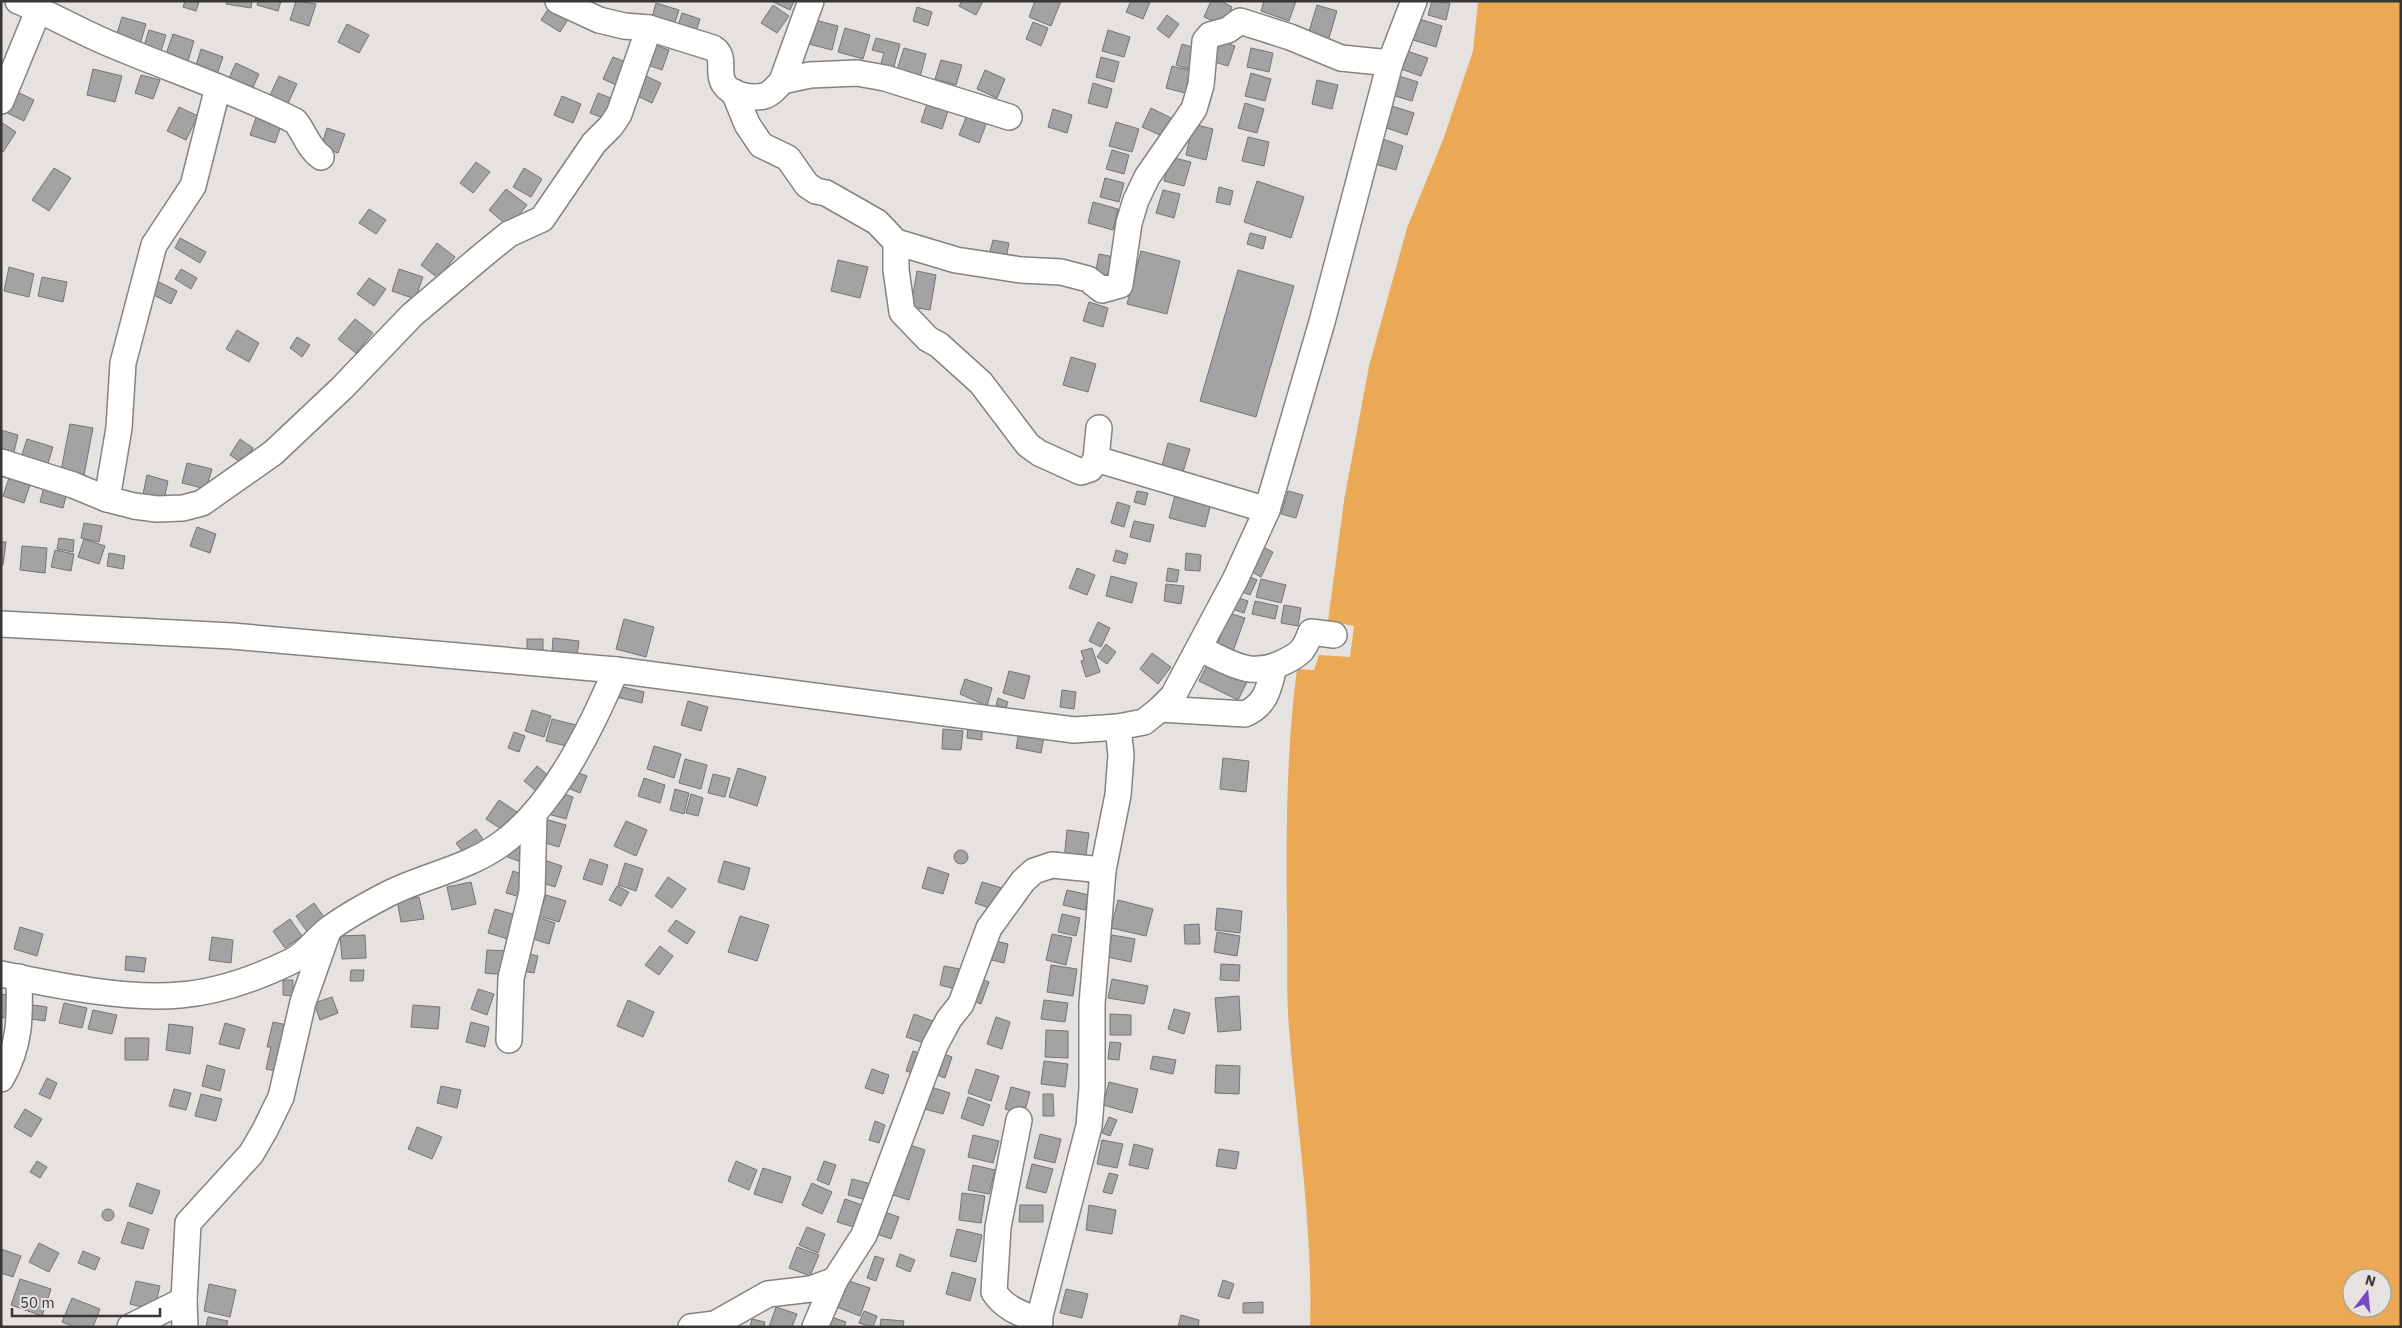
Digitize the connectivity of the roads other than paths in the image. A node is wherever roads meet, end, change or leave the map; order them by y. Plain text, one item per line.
1 (538, 1) edge
2 (546, 1) edge
3 (558, 1) edge
4 (811, 1) edge
5 (1414, 1) edge
6 (28, 5) edge
7 (649, 28) junction
8 (1390, 63) junction
9 (782, 81) junction
10 (218, 87) junction
11 (734, 92) junction
12 (1, 101) edge
13 (1009, 117) dead end
14 (321, 157) dead end
15 (896, 242) junction
16 (1099, 428) dead end
17 (1096, 459) junction
18 (1, 462) edge
19 (107, 499) junction
20 (1267, 510) junction
21 (1, 624) edge
22 (1334, 635) dead end
23 (1200, 649) junction
24 (1274, 667) junction
25 (616, 670) junction
26 (1160, 709) junction
27 (1118, 727) junction
28 (534, 814) junction
29 (1103, 870) junction
30 (329, 929) junction
31 (10, 976) edge
32 (509, 1040) dead end
33 (1, 1079) edge
34 (1019, 1120) dead end
35 (835, 1280) junction
36 (184, 1300) junction
37 (1039, 1324) edge
38 (130, 1327) edge
39 (184, 1327) edge
40 (691, 1327) edge
41 (815, 1327) edge

1 - 2 street
3 - 7 street
4 - 9 street
5 - 8 street
6 - 10 street
6 - 12 street
7 - 11 street
7 - 19 street
8 - 15 street
8 - 20 street
9 - 11 street
9 - 13 street
10 - 14 street
10 - 19 street
11 - 15 street
15 - 17 street
16 - 17 street
17 - 20 street
18 - 19 street
20 - 23 street
21 - 25 street
22 - 24 street
23 - 24 street
23 - 26 street
24 - 26 street
25 - 27 street
25 - 28 street
26 - 27 street
27 - 29 street
28 - 30 street
28 - 32 street
29 - 35 street
29 - 37 street
30 - 31 street
30 - 36 street
31 - 33 street
34 - 37 street
35 - 40 street
35 - 41 street
36 - 38 street
36 - 39 street

